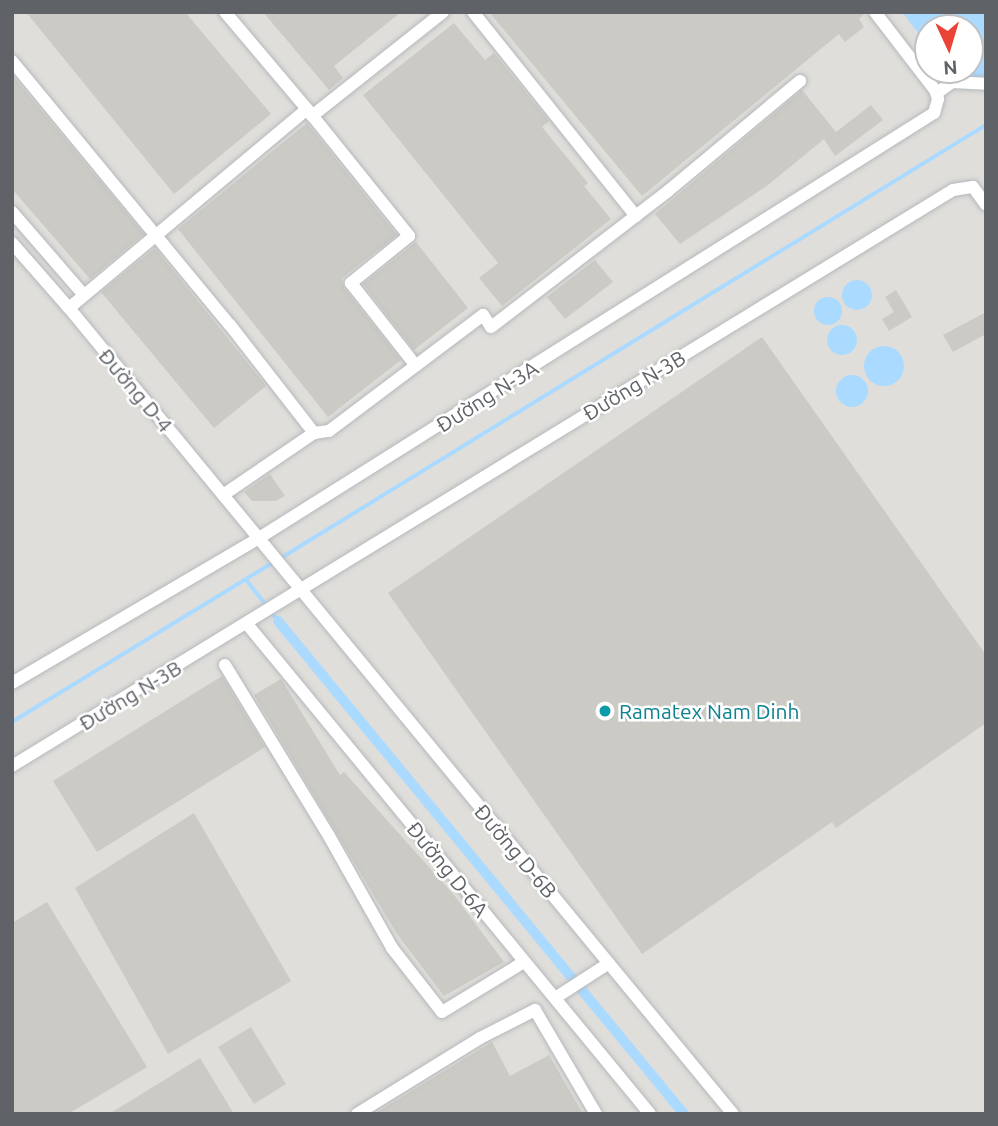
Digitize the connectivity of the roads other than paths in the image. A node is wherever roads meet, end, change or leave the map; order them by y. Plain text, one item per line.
1 (225, 12) edge
2 (443, 12) edge
3 (473, 12) edge
4 (875, 12) edge
5 (12, 61) edge
6 (800, 81) dead end
7 (986, 84) edge
8 (936, 91) junction
9 (309, 113) junction
10 (986, 205) edge
11 (12, 212) edge
12 (636, 216) junction
13 (155, 235) junction
14 (12, 243) edge
15 (83, 294) junction
16 (69, 308) junction
17 (416, 366) junction
18 (314, 433) junction
19 (223, 495) junction
20 (259, 538) junction
21 (284, 571) joint
22 (299, 590) junction
23 (247, 624) junction
24 (225, 665) dead end
25 (12, 683) edge
26 (12, 766) edge
27 (524, 962) junction
28 (609, 962) junction
29 (555, 999) junction
30 (357, 1114) edge
31 (596, 1114) edge
32 (650, 1114) edge
33 (733, 1114) edge

1 - 9 street
2 - 9 street
3 - 12 street
4 - 8 street
5 - 13 street
6 - 12 street
7 - 8 street
8 - 20 street, Đường N-3A
9 - 13 street
9 - 17 street
10 - 22 street, Đường N-3B
11 - 15 street
12 - 17 street
13 - 15 street
13 - 18 street
14 - 16 street, Đường D-4
15 - 16 street
16 - 19 street, Đường D-4
17 - 18 street
18 - 19 street
19 - 20 street, Đường D-4
20 - 21 street, Đường D-4
20 - 25 street, Đường N-3A
21 - 22 street, Đường D-6B
22 - 23 street, Đường N-3B
22 - 28 street, Đường D-6B
23 - 26 street, Đường N-3B
23 - 27 street, Đường D-6A
24 - 27 street
27 - 29 street, Đường D-6A
28 - 29 street
28 - 33 street, Đường D-6B
29 - 32 street, Đường D-6A
30 - 31 street

